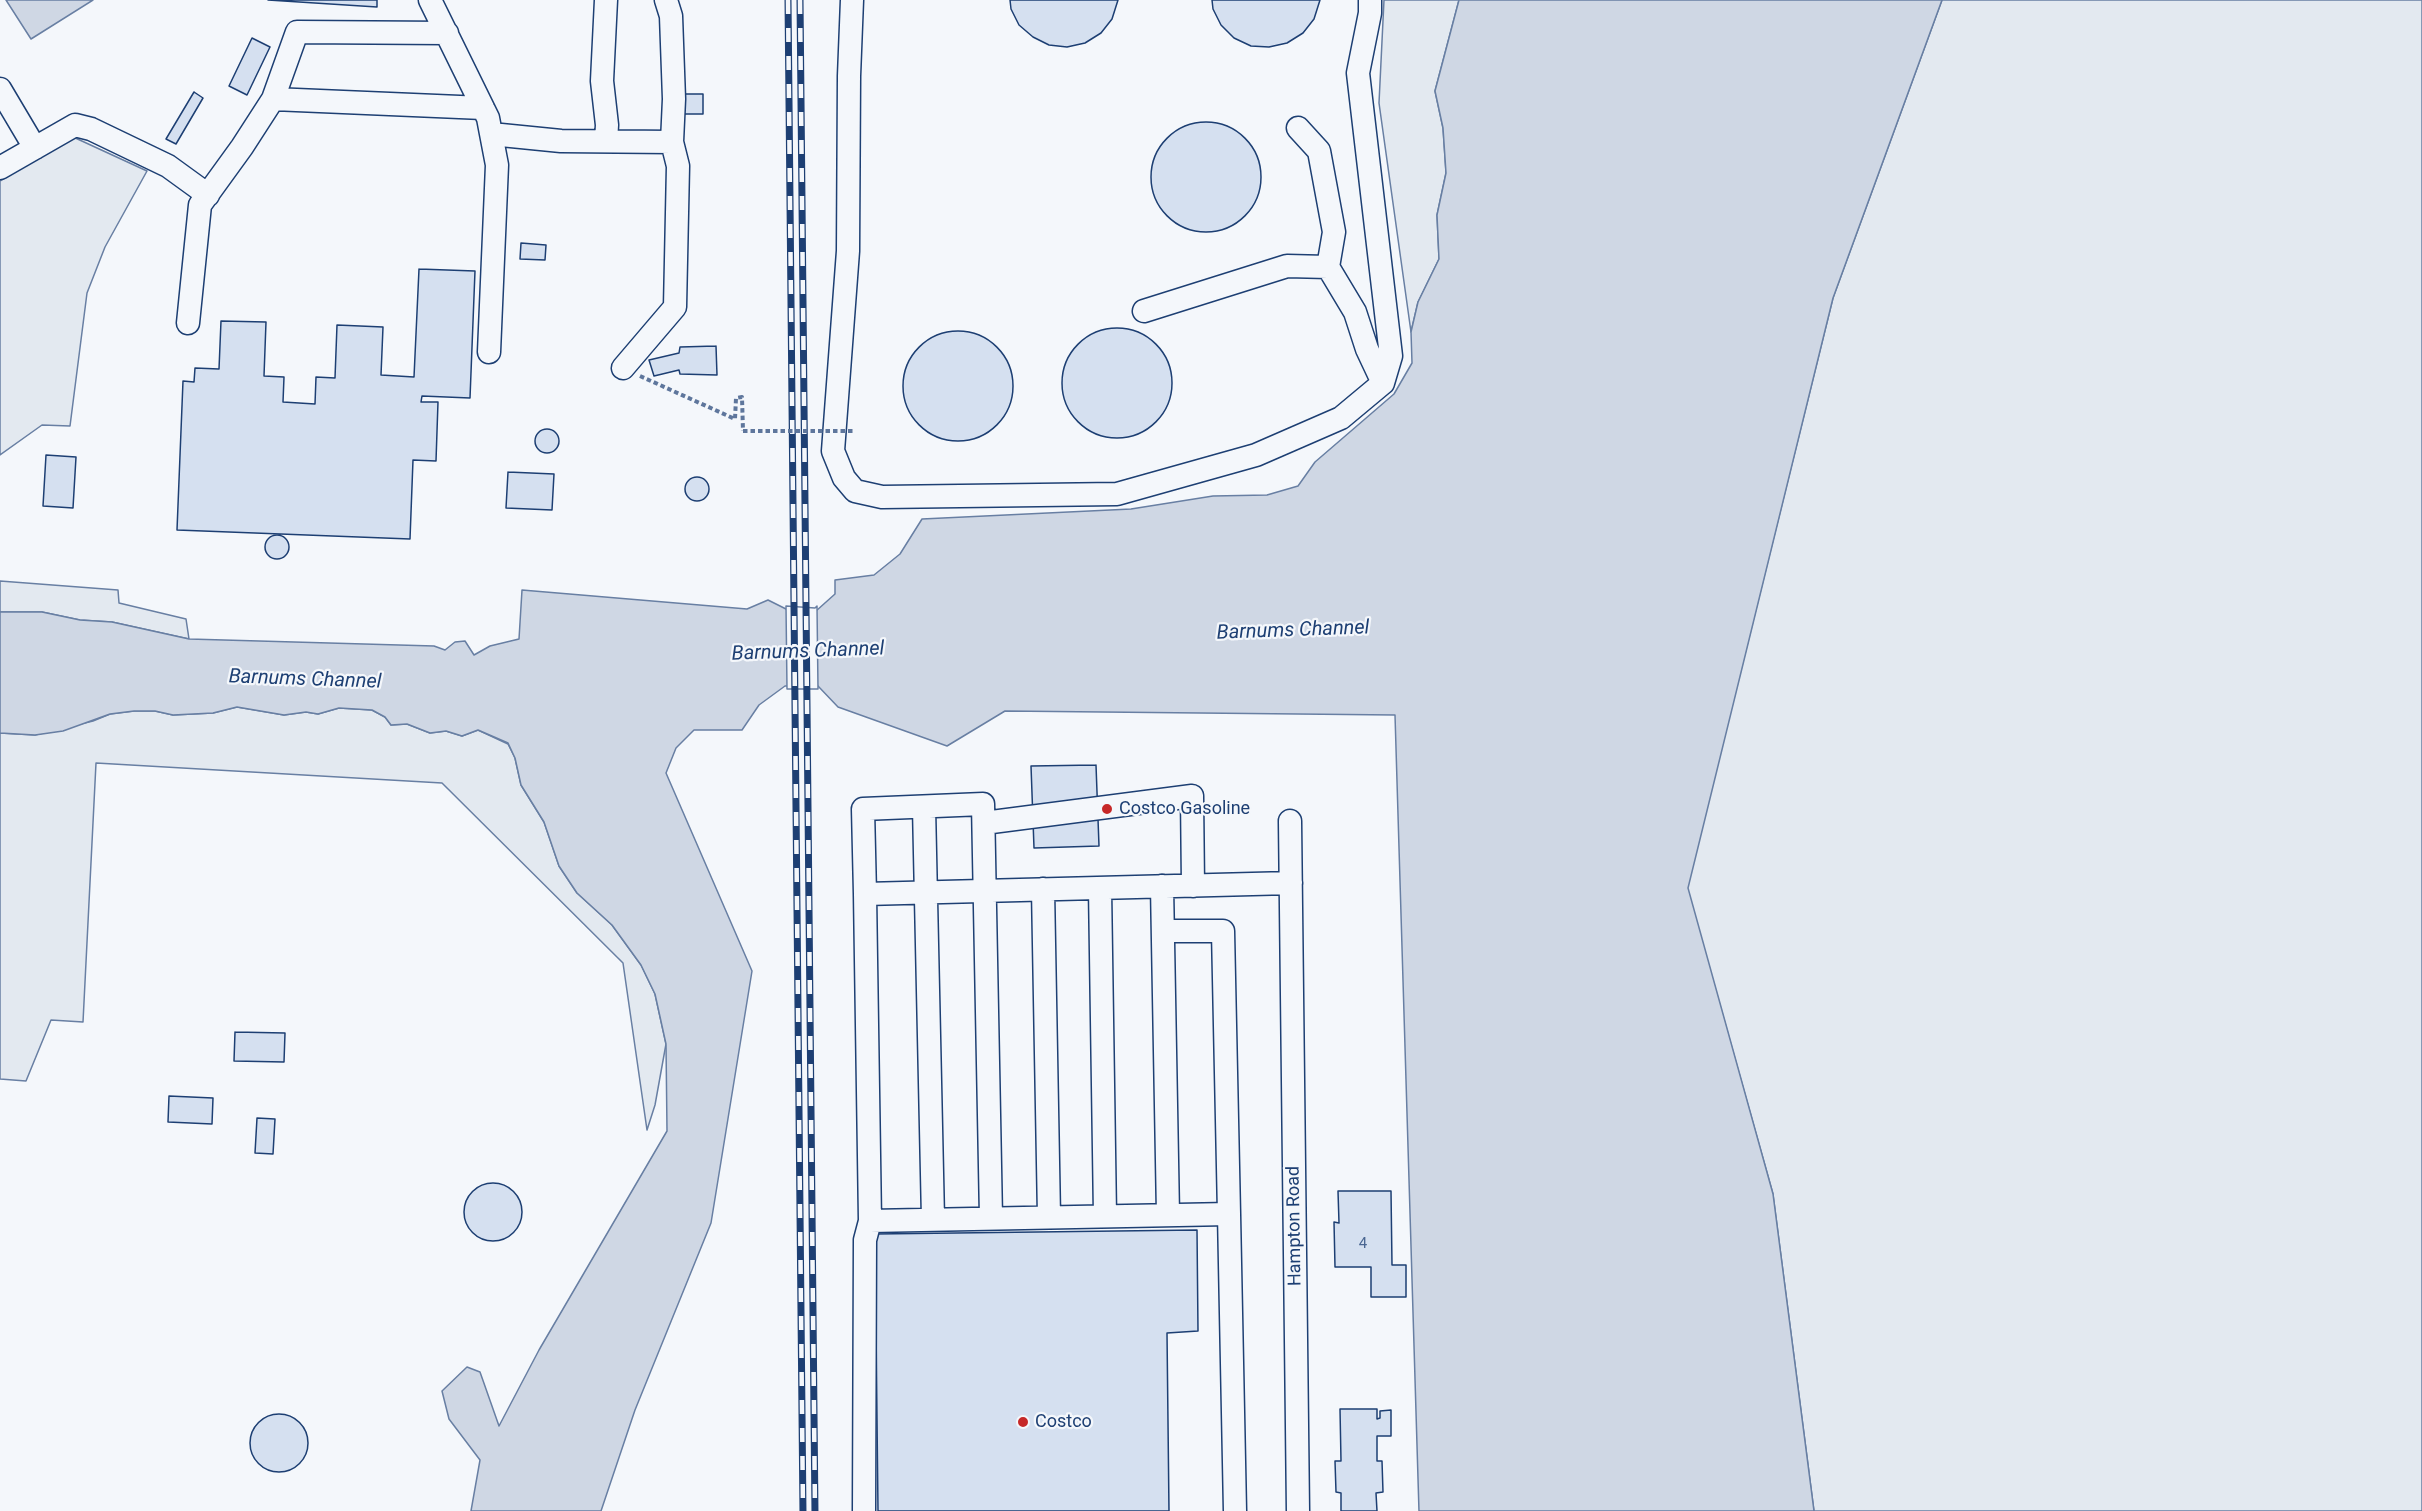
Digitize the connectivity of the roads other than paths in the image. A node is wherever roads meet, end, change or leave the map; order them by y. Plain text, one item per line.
1 (430, 0) edge
2 (606, 0) edge
3 (666, 0) edge
4 (852, 0) edge
5 (1370, 0) edge
6 (447, 33) junction
7 (0, 90) edge
8 (273, 99) junction
9 (483, 108) junction
10 (1299, 128) dead end
11 (491, 134) junction
12 (606, 141) junction
13 (672, 142) junction
14 (35, 148) junction
15 (0, 168) edge
16 (208, 195) junction
17 (1328, 267) junction
18 (1144, 310) dead end
19 (188, 323) dead end
20 (489, 352) dead end
21 (623, 368) road end
22 (1383, 383) junction
23 (924, 807) junction
24 (1290, 821) dead end
25 (984, 823) junction
26 (1291, 884) junction
27 (1162, 886) junction
28 (1193, 886) junction
29 (1100, 888) junction
30 (1043, 889) junction
31 (986, 891) junction
32 (926, 892) junction
33 (865, 894) junction
34 (1163, 931) junction
35 (1229, 1214) junction
36 (1168, 1215) junction
37 (1105, 1216) junction
38 (1049, 1217) junction
39 (991, 1218) junction
40 (933, 1220) junction
41 (870, 1221) junction
42 (864, 1511) edge
43 (1235, 1511) edge
44 (1298, 1511) edge

1 - 6 street
2 - 12 street
3 - 13 street
4 - 22 street
5 - 22 street
6 - 8 street
6 - 9 street
7 - 14 street
8 - 9 street
8 - 16 street
9 - 11 street
10 - 17 street
11 - 12 street
11 - 20 street
12 - 13 street
13 - 21 street
14 - 15 street
14 - 16 street
16 - 19 street
17 - 18 street
17 - 22 street
23 - 25 street
23 - 32 street
23 - 33 street
24 - 26 street, Hampton Road
25 - 28 street
25 - 31 street
26 - 28 street
26 - 44 street, Hampton Road
27 - 28 street
27 - 29 street
27 - 34 street
29 - 30 street
29 - 37 street
30 - 31 street
30 - 38 street
31 - 32 street
31 - 39 street
32 - 33 street
32 - 40 street
33 - 41 street
34 - 35 street
34 - 36 street
35 - 36 street
35 - 43 street
36 - 37 street
37 - 38 street
38 - 39 street
39 - 40 street
40 - 41 street
41 - 42 street

